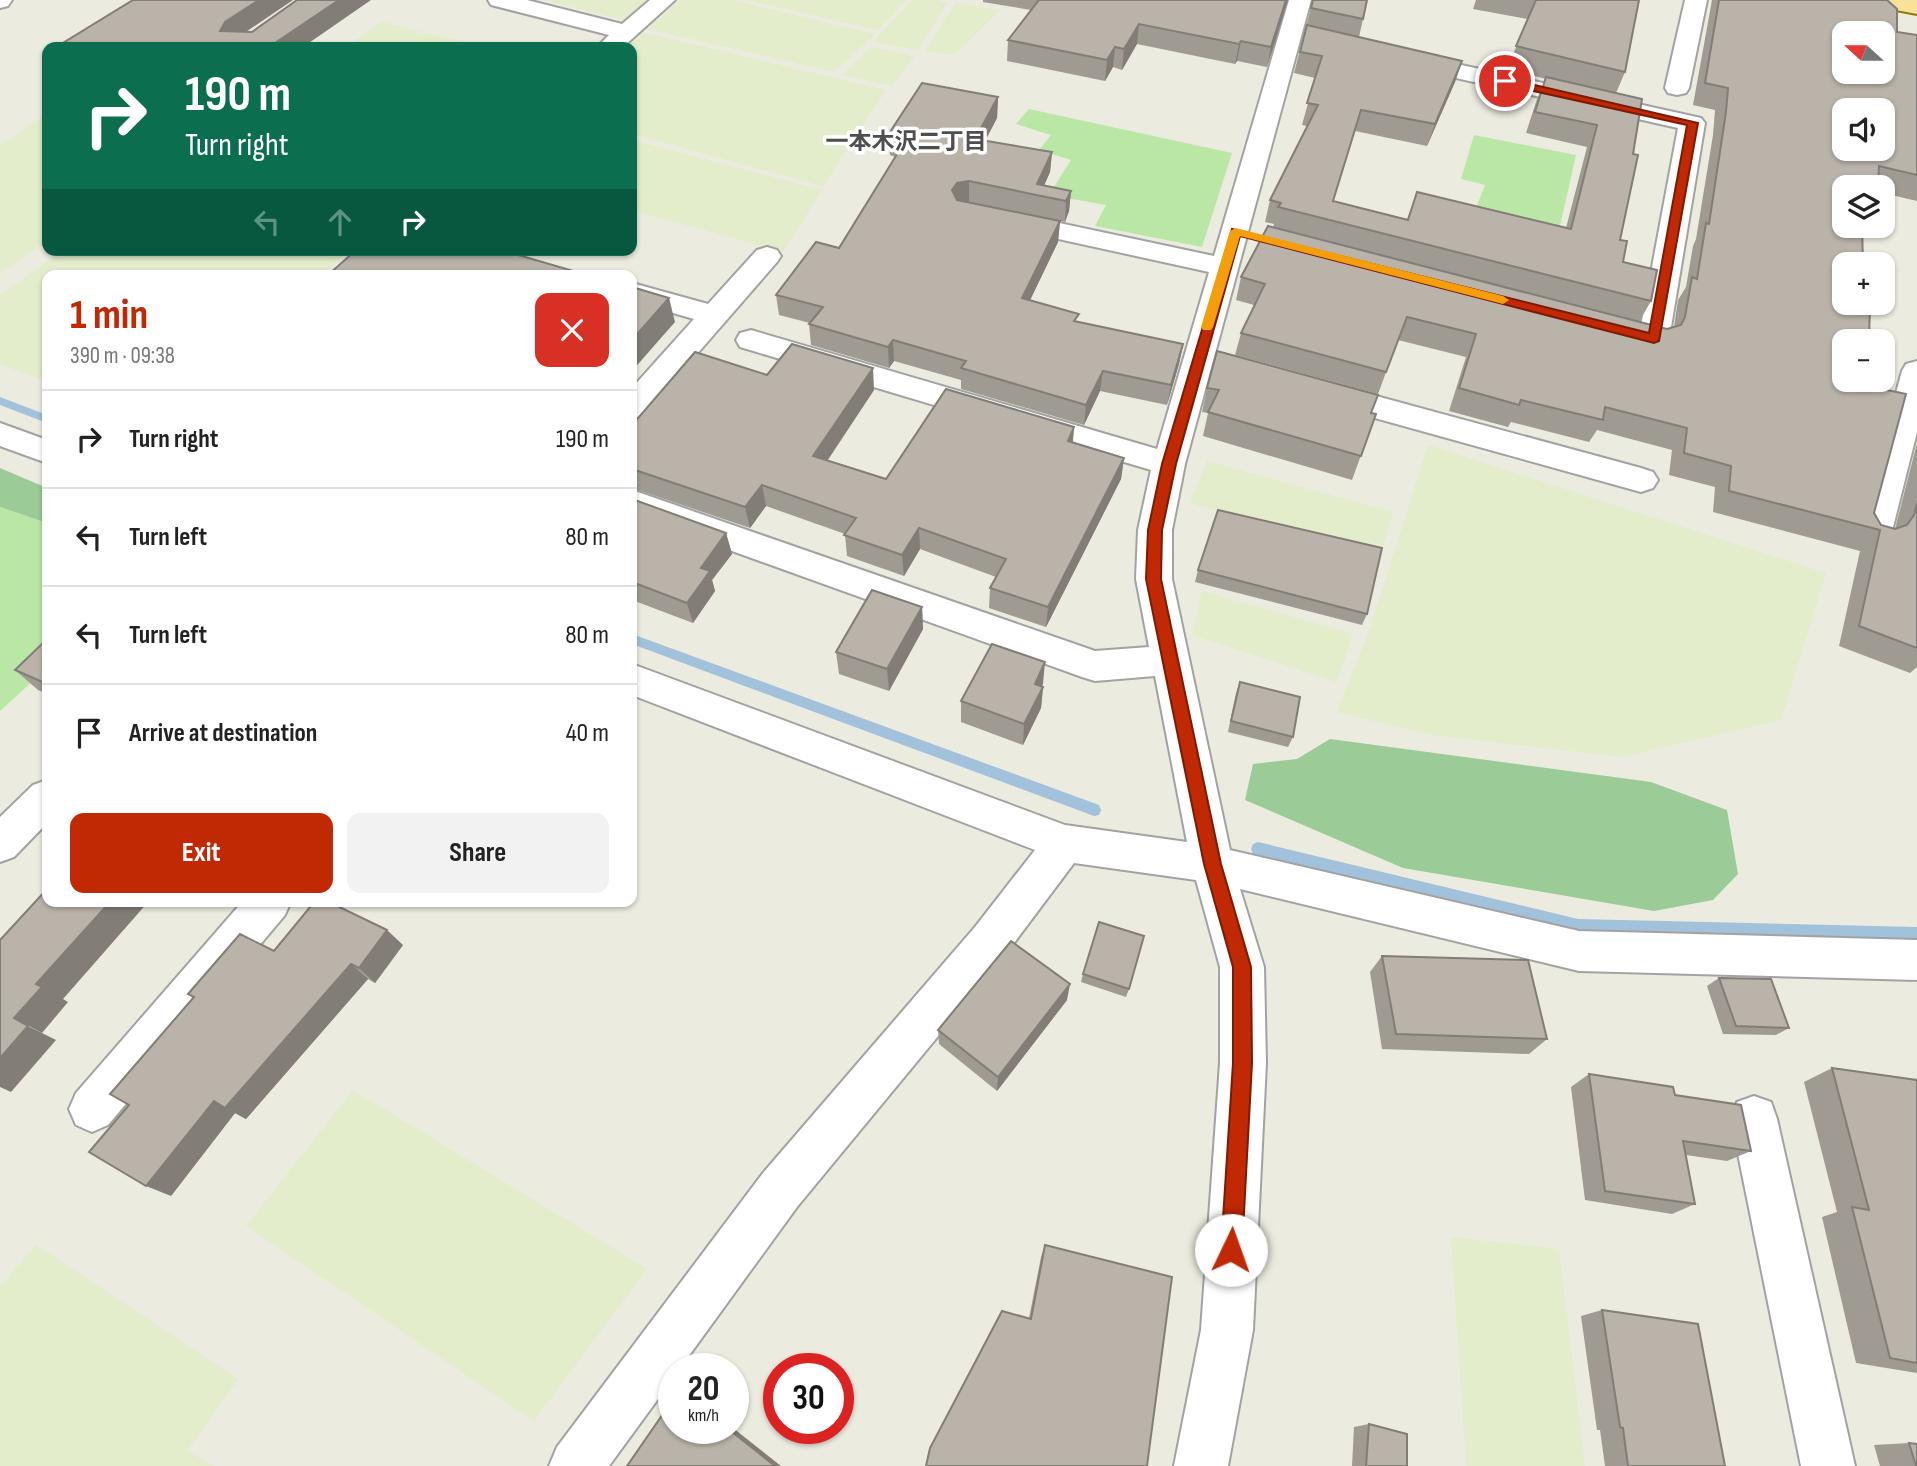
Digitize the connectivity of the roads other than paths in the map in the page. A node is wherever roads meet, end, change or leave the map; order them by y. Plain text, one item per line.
1 (499, 0) edge
2 (664, 0) edge
3 (1300, 0) edge
4 (1696, 0) edge
5 (1878, 0) edge
6 (1917, 7) edge
7 (618, 40) edge
8 (1385, 55) edge
9 (1677, 88) dead end
10 (982, 214) edge
11 (1236, 231) junction
12 (1263, 238) edge
13 (767, 256) dead end
14 (1225, 267) junction
15 (637, 293) edge
16 (715, 316) junction
17 (1587, 321) edge
18 (751, 340) dead end
19 (1917, 371) edge
20 (1292, 384) edge
21 (637, 402) edge
22 (0, 434) edge
23 (42, 451) edge
24 (1169, 464) junction
25 (1641, 480) dead end
26 (637, 504) edge
27 (1874, 535) edge
28 (1170, 660) junction
29 (637, 681) edge
30 (42, 802) edge
31 (1065, 843) junction
32 (0, 844) edge
33 (1212, 864) junction
34 (265, 907) edge
35 (1917, 960) edge
36 (92, 1109) dead end
37 (1754, 1119) dead end
38 (576, 1466) edge
39 (1201, 1466) edge
40 (1828, 1466) edge

1 - 7 street
2 - 7 street
3 - 11 street
4 - 9 street
5 - 6 main road
8 - 17 street
10 - 14 street
11 - 12 street
11 - 14 street
13 - 16 street
14 - 24 street
15 - 16 street
16 - 21 street
18 - 24 street
19 - 27 street
20 - 25 street
22 - 23 street
24 - 28 street
26 - 28 street
28 - 33 street
29 - 31 street
30 - 32 street
31 - 33 street
31 - 38 street
33 - 35 street
33 - 39 street
34 - 36 street
37 - 40 street

